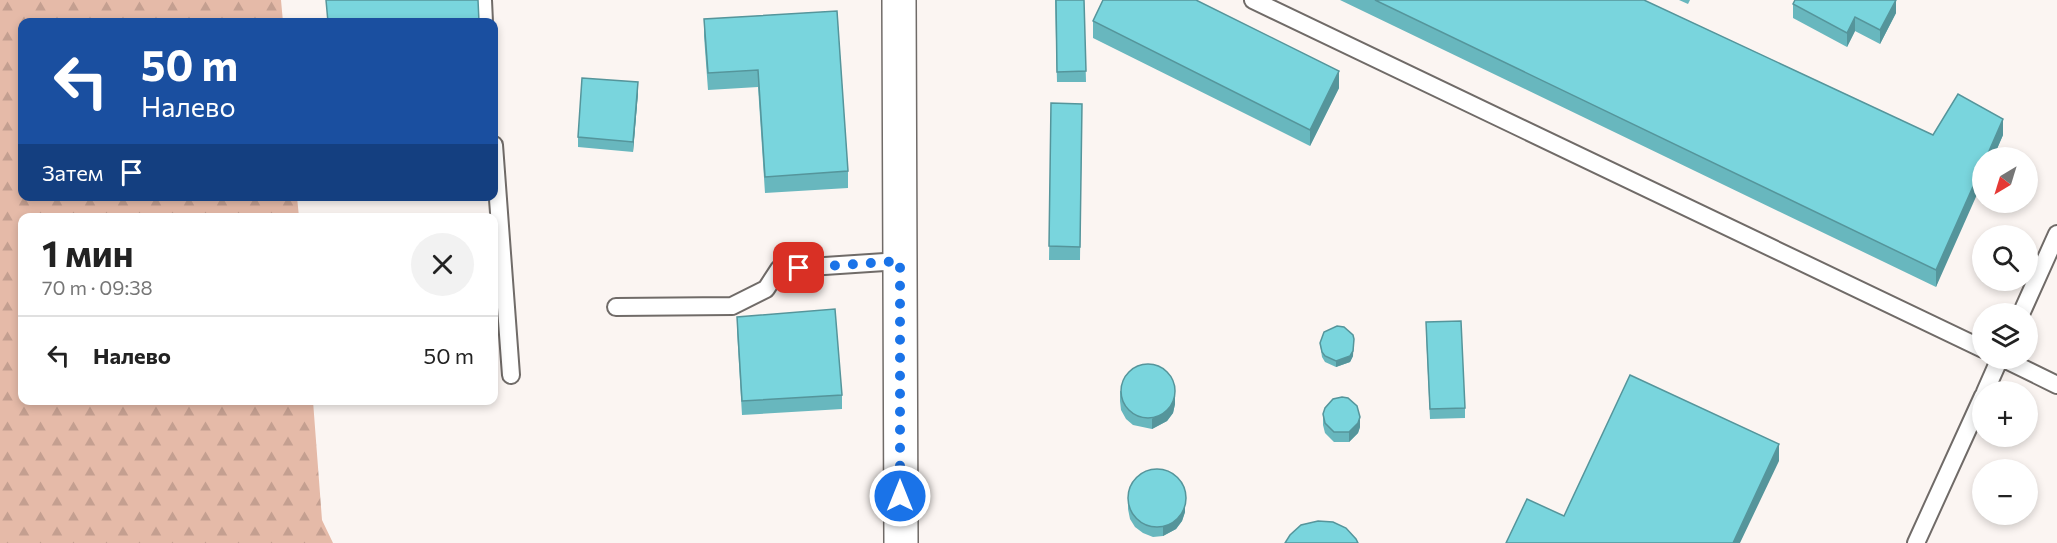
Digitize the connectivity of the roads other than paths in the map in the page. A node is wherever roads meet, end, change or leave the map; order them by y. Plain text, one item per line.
1 (483, 0) edge
2 (899, 0) edge
3 (1253, 0) edge
4 (484, 18) edge
5 (498, 199) edge
6 (2057, 234) edge
7 (900, 261) junction
8 (2026, 303) edge
9 (616, 308) dead end
10 (1972, 344) edge
11 (2024, 369) edge
12 (511, 375) dead end
13 (2057, 385) edge
14 (1972, 420) edge
15 (901, 543) edge
16 (1916, 543) edge

1 - 4 lane
2 - 7 street
3 - 10 lane
5 - 12 lane
6 - 8 lane
7 - 9 lane
7 - 15 street
11 - 13 lane
14 - 16 lane

